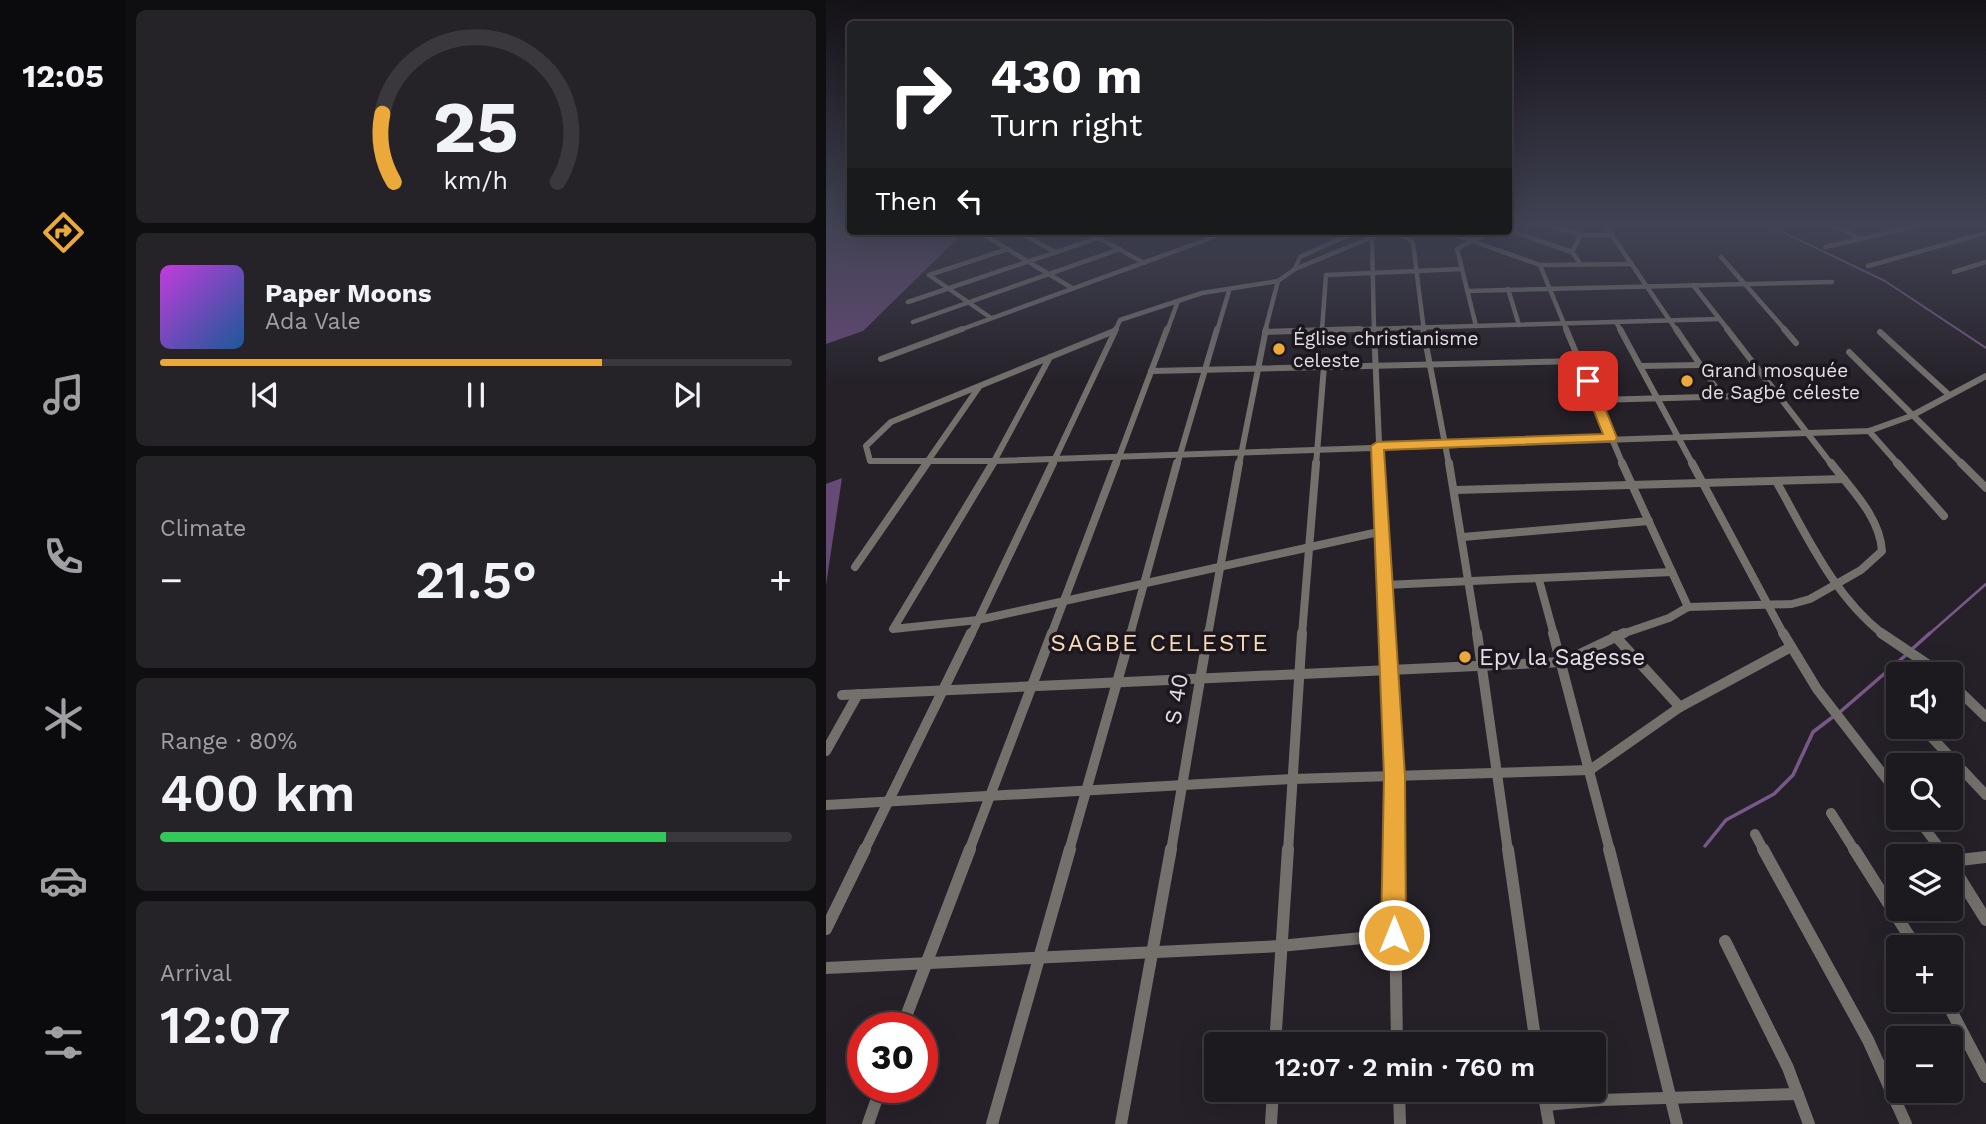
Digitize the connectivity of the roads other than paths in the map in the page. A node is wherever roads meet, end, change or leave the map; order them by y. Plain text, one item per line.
1 (933, 277) edge
2 (980, 277) edge
3 (1039, 277) edge
4 (1055, 277) edge
5 (1101, 277) edge
6 (1283, 277) edge
7 (1326, 277) edge
8 (1372, 277) edge
9 (1417, 277) edge
10 (1464, 277) edge
11 (1544, 277) edge
12 (1641, 277) edge
13 (1737, 277) edge
14 (1278, 281) junction
15 (1832, 282) dead end
16 (1742, 284) junction
17 (1693, 285) junction
18 (1647, 286) junction
19 (1248, 287) junction
20 (1072, 288) junction
21 (1548, 288) junction
22 (947, 289) junction
23 (1508, 289) junction
24 (1228, 291) junction
25 (1467, 291) junction
26 (1275, 292) junction
27 (1178, 301) junction
28 (908, 302) dead end
29 (968, 302) junction
30 (991, 318) junction
31 (1719, 319) junction
32 (1670, 320) junction
33 (913, 322) dead end
34 (1616, 322) junction
35 (1563, 324) junction
36 (1519, 325) junction
37 (1476, 327) junction
38 (1423, 328) junction
39 (1374, 329) junction
40 (1322, 330) junction
41 (1114, 331) junction
42 (1265, 332) junction
43 (1880, 332) dead end
44 (1796, 344) dead end
45 (1849, 352) dead end
46 (1050, 357) junction
47 (881, 359) dead end
48 (1580, 361) junction
49 (1431, 364) junction
50 (1377, 365) junction
51 (1700, 365) junction
52 (1324, 366) junction
53 (1640, 366) junction
54 (1258, 368) junction
55 (1204, 369) junction
56 (1151, 371) junction
57 (1986, 376) edge
58 (979, 387) junction
59 (1948, 394) junction
60 (1777, 395) junction
61 (1722, 397) junction
62 (1658, 398) junction
63 (1597, 400) junction
64 (1911, 416) junction
65 (1804, 431) junction
66 (1869, 431) junction
67 (1678, 437) junction
68 (1611, 438) junction
69 (1445, 444) junction
70 (1377, 446) junction
71 (1317, 448) junction
72 (1244, 451) junction
73 (1179, 454) junction
74 (1117, 455) junction
75 (1055, 459) junction
76 (994, 461) junction
77 (929, 462) junction
78 (1844, 479) junction
79 (1776, 481) junction
80 (1702, 484) junction
81 (1634, 486) junction
82 (1986, 488) edge
83 (1456, 490) junction
84 (1944, 516) dead end
85 (1649, 520) junction
86 (1382, 531) junction
87 (1463, 537) junction
88 (1308, 547) junction
89 (1219, 565) junction
90 (855, 567) dead end
91 (1672, 572) junction
92 (1539, 580) junction
93 (1469, 582) junction
94 (1145, 583) junction
95 (1836, 584) junction
96 (1385, 585) junction
97 (1062, 603) junction
98 (1767, 603) junction
99 (1688, 607) junction
100 (978, 620) junction
101 (1615, 636) junction
102 (1791, 646) junction
103 (1563, 662) junction
104 (1924, 662) edge
105 (1480, 666) junction
106 (1391, 671) junction
107 (1299, 673) junction
108 (1201, 678) junction
109 (1116, 682) junction
110 (1030, 687) junction
111 (942, 690) junction
112 (858, 694) junction
113 (842, 695) dead end
114 (1963, 695) edge
115 (1680, 707) junction
116 (1986, 717) edge
117 (1933, 739) edge
118 (826, 751) edge
119 (1496, 770) junction
120 (1590, 770) junction
121 (1394, 776) junction
122 (1886, 778) edge
123 (1292, 779) junction
124 (1183, 786) junction
125 (1086, 790) junction
126 (990, 794) junction
127 (1986, 795) edge
128 (891, 799) junction
129 (826, 805) edge
130 (1831, 813) dead end
131 (1926, 830) edge
132 (1755, 834) dead end
133 (1937, 844) edge
134 (1986, 857) edge
135 (1963, 860) edge
136 (1963, 882) edge
137 (1986, 920) edge
138 (826, 929) edge
139 (1394, 935) junction
140 (1908, 935) edge
141 (1724, 942) dead end
142 (1280, 946) junction
143 (1152, 953) junction
144 (1038, 957) junction
145 (925, 961) junction
146 (826, 968) edge
147 (907, 1012) edge
148 (1952, 1012) edge
149 (1276, 1032) edge
150 (1397, 1032) edge
151 (1534, 1032) edge
152 (1986, 1077) edge
153 (1798, 1094) junction
154 (1671, 1100) junction
155 (1272, 1102) edge
156 (1399, 1102) edge
157 (1546, 1102) edge
158 (875, 1103) edge
159 (1546, 1105) junction
160 (868, 1124) edge
161 (992, 1124) edge
162 (1121, 1124) edge
163 (1271, 1124) edge
164 (1400, 1124) edge
165 (1549, 1124) edge
166 (1677, 1124) edge
167 (1809, 1124) edge
168 (1906, 1124) edge

1 - 22 street
2 - 22 street
3 - 29 street
4 - 20 street
5 - 20 street
6 - 14 street
7 - 40 street
8 - 39 street
9 - 38 street
10 - 25 street
11 - 21 street
12 - 18 street
13 - 16 street
14 - 19 street
14 - 26 street, S 40
15 - 16 street
16 - 17 street
16 - 44 street
17 - 18 street
17 - 31 street
18 - 21 street
18 - 32 street
19 - 24 street
19 - 26 street
20 - 30 street
21 - 23 street
21 - 35 street
22 - 28 street
22 - 29 street
23 - 25 street
23 - 36 street
24 - 27 street
24 - 55 street
25 - 37 street
26 - 42 street, S 40
27 - 41 street
27 - 56 street
29 - 30 street
29 - 33 street
30 - 47 street
31 - 32 street
31 - 60 street
32 - 34 street
32 - 51 street
34 - 35 street
34 - 53 street
35 - 36 street
35 - 48 street
36 - 37 street
37 - 38 street
38 - 39 street
38 - 49 street
39 - 40 street
39 - 50 street
40 - 42 street
41 - 46 street
41 - 75 street
42 - 54 street, S 40
43 - 59 street
45 - 64 street
46 - 58 street
46 - 76 street
48 - 49 street
48 - 63 street
49 - 50 street
49 - 69 street
50 - 52 street
50 - 70 street
51 - 53 street
51 - 61 street
52 - 54 street
52 - 71 street
53 - 62 street
54 - 55 street
54 - 72 street, S 40
55 - 56 street
55 - 73 street
56 - 74 street
57 - 59 street
58 - 77 street
58 - 77 street
59 - 64 street
60 - 61 street
60 - 65 street
61 - 62 street
62 - 63 street
62 - 67 street
63 - 68 street
64 - 66 street
64 - 82 street
65 - 66 street
65 - 67 street
65 - 78 street
66 - 84 street
67 - 68 street
67 - 80 street
68 - 69 street
68 - 81 street
69 - 70 street
69 - 83 street
70 - 71 street
70 - 86 street
71 - 72 street
71 - 88 street
72 - 73 street
72 - 89 street, S 40
73 - 74 street
73 - 94 street
74 - 75 street
74 - 97 street
75 - 76 street
75 - 100 street
76 - 77 street
76 - 100 street
77 - 90 street
78 - 79 street
78 - 95 street
79 - 80 street
79 - 95 street
80 - 81 street
80 - 98 street
81 - 83 street
81 - 85 street
83 - 87 street
85 - 87 street
85 - 91 street
86 - 88 street
86 - 96 street
87 - 93 street
88 - 89 street
88 - 107 street
89 - 94 street
89 - 108 street, S 40
91 - 92 street
91 - 99 street
92 - 93 street
92 - 103 street
93 - 96 street
93 - 105 street
94 - 97 street
94 - 109 street
95 - 98 street
95 - 104 street
96 - 106 street
97 - 100 street
97 - 110 street
98 - 99 street
98 - 102 street
99 - 101 street
100 - 111 street
101 - 103 street
101 - 115 street
102 - 115 street
102 - 122 street
103 - 105 street
103 - 120 street
105 - 106 street
105 - 119 street
106 - 107 street
106 - 121 street
107 - 108 street
107 - 123 street
108 - 109 street
108 - 124 street, S 40
109 - 110 street
109 - 125 street
110 - 111 street
110 - 126 street
111 - 112 street
111 - 128 street
112 - 113 street
112 - 118 street
114 - 116 street
115 - 120 street
117 - 127 street
119 - 120 street
119 - 121 street
119 - 151 street
120 - 154 street
121 - 123 street
121 - 139 street
123 - 124 street
123 - 142 street
124 - 125 street
124 - 143 street, S 40
125 - 126 street
125 - 144 street
126 - 128 street
126 - 145 street
128 - 129 street
128 - 138 street
130 - 140 street
131 - 133 street
132 - 168 street
134 - 135 street
136 - 137 street
139 - 142 street
139 - 150 street
141 - 153 street
142 - 143 street
142 - 149 street
143 - 144 street
143 - 162 street, S 40
144 - 145 street
144 - 161 street
145 - 146 street
145 - 147 street
148 - 152 street
153 - 154 street
153 - 167 street
154 - 159 street
154 - 166 street
155 - 163 street
156 - 164 street
157 - 159 street
158 - 160 street
159 - 165 street

